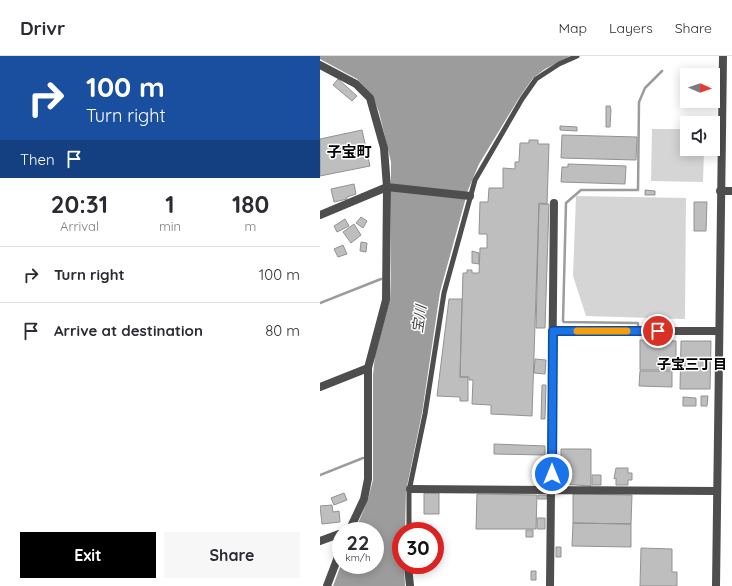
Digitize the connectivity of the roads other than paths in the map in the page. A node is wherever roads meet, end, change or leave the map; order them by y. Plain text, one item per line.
1 (577, 56) edge
2 (722, 56) edge
3 (320, 65) edge
4 (387, 187) junction
5 (720, 191) junction
6 (732, 191) edge
7 (470, 196) junction
8 (554, 203) dead end
9 (320, 215) edge
10 (553, 331) junction
11 (718, 331) junction
12 (368, 368) junction
13 (320, 387) edge
14 (410, 489) junction
15 (552, 489) junction
16 (717, 491) junction
17 (353, 522) edge
18 (408, 522) edge
19 (332, 536) edge
20 (320, 541) edge
21 (332, 573) edge
22 (409, 574) edge
23 (327, 586) edge
24 (410, 586) edge
25 (550, 586) edge
26 (716, 586) edge

1 - 7 lane
2 - 5 street
3 - 4 street
4 - 7 street
4 - 9 street
4 - 12 street
5 - 6 street
5 - 11 street
7 - 14 lane
8 - 10 street
10 - 11 street
10 - 15 street
11 - 16 street
12 - 13 street
12 - 17 street
14 - 15 street
14 - 18 lane
15 - 16 street
15 - 25 street
16 - 26 street
19 - 20 street
21 - 23 street
22 - 24 street

